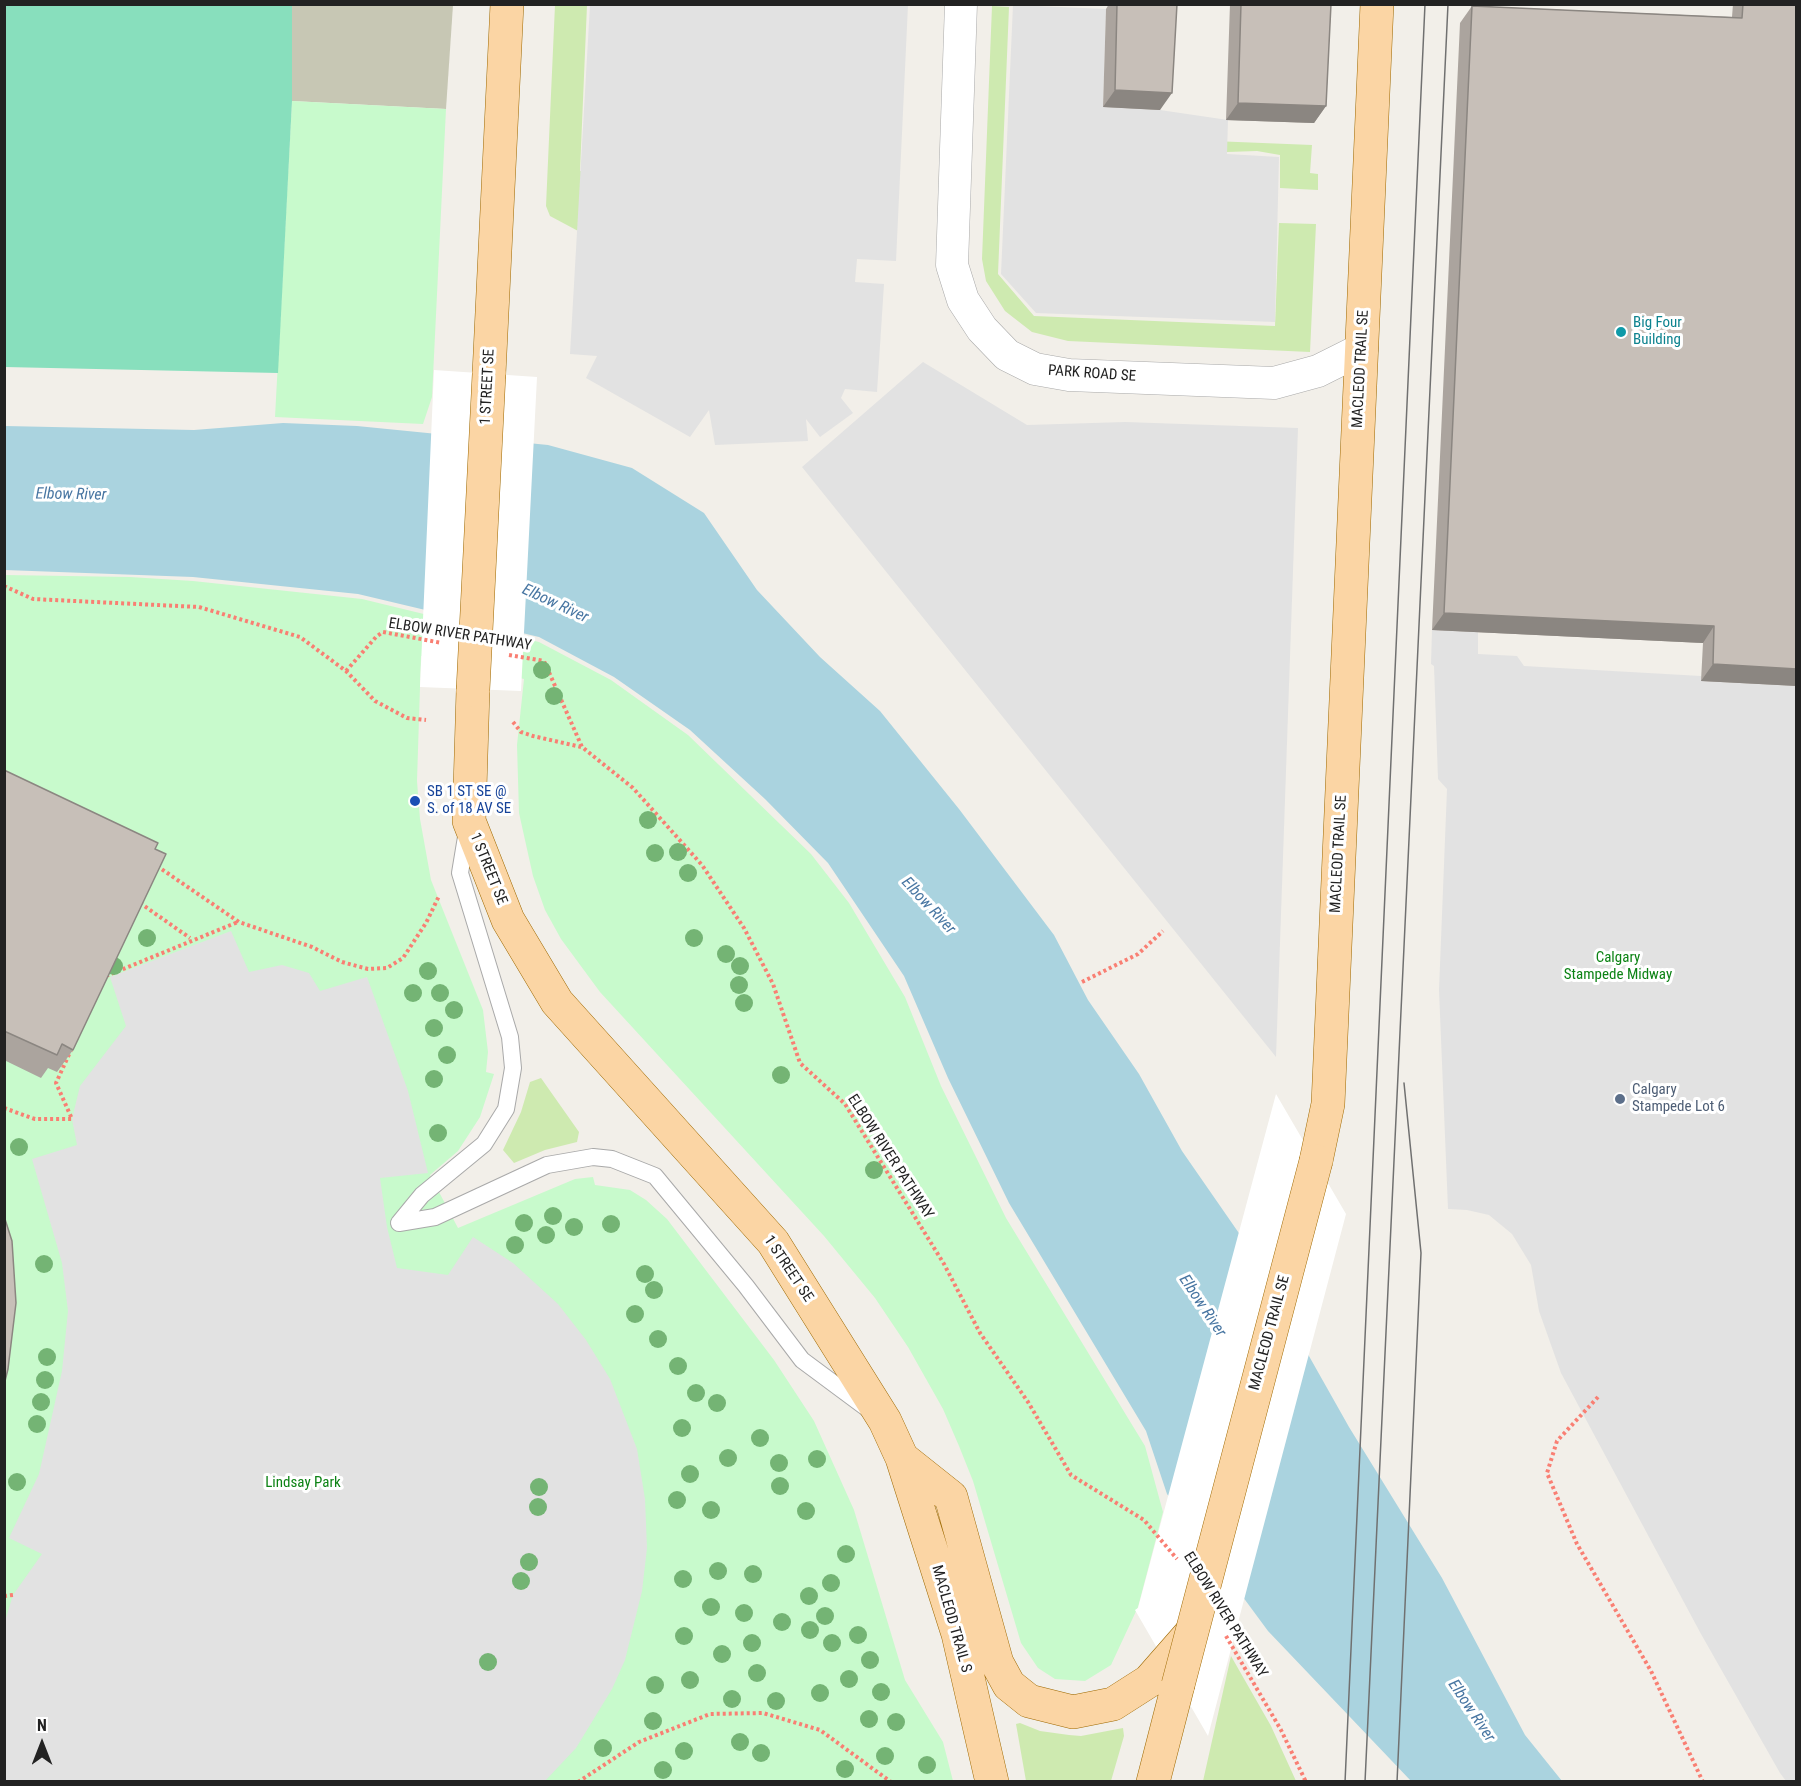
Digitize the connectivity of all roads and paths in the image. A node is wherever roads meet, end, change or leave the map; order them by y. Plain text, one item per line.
1 (961, 4) edge
2 (1377, 4) edge
3 (501, 9) edge
4 (1362, 349) junction
5 (4, 586) edge
6 (452, 645) dead end
7 (498, 653) dead end
8 (346, 670) junction
9 (426, 720) dead end
10 (513, 722) dead end
11 (582, 747) junction
12 (469, 821) junction
13 (150, 861) edge
14 (443, 887) dead end
15 (140, 903) edge
16 (239, 922) junction
17 (1163, 931) dead end
18 (191, 939) junction
19 (1082, 982) dead end
20 (102, 984) edge
21 (75, 1044) edge
22 (4, 1108) edge
23 (1598, 1397) dead end
24 (885, 1421) junction
25 (902, 1458) junction
26 (1183, 1567) dead end
27 (14, 1595) dead end
28 (4, 1596) edge
29 (1224, 1634) dead end
30 (1172, 1675) junction
31 (578, 1782) edge
32 (891, 1782) edge
33 (992, 1782) edge
34 (1153, 1782) edge
35 (1306, 1782) edge
36 (1704, 1782) edge

1 - 4 street, PARK ROAD SE
2 - 4 main road, MACLEOD TRAIL SE
3 - 12 main road, 1 STREET SE, bridge
4 - 30 main road, MACLEOD TRAIL SE, bridge
5 - 8 path
6 - 8 path, ELBOW RIVER PATHWAY
7 - 11 path, ELBOW RIVER PATHWAY
8 - 9 path
10 - 11 path
11 - 26 path, ELBOW RIVER PATHWAY
12 - 24 main road, 1 STREET SE
12 - 24 lane
13 - 16 path
14 - 16 path
15 - 18 path
16 - 18 path
17 - 19 path
18 - 20 path
21 - 22 path
23 - 36 path
24 - 25 main road, 1 STREET SE
25 - 30 main road
25 - 33 main road, MACLEOD TRAIL S
27 - 28 path
29 - 35 path, ELBOW RIVER PATHWAY
30 - 34 main road
31 - 32 path

